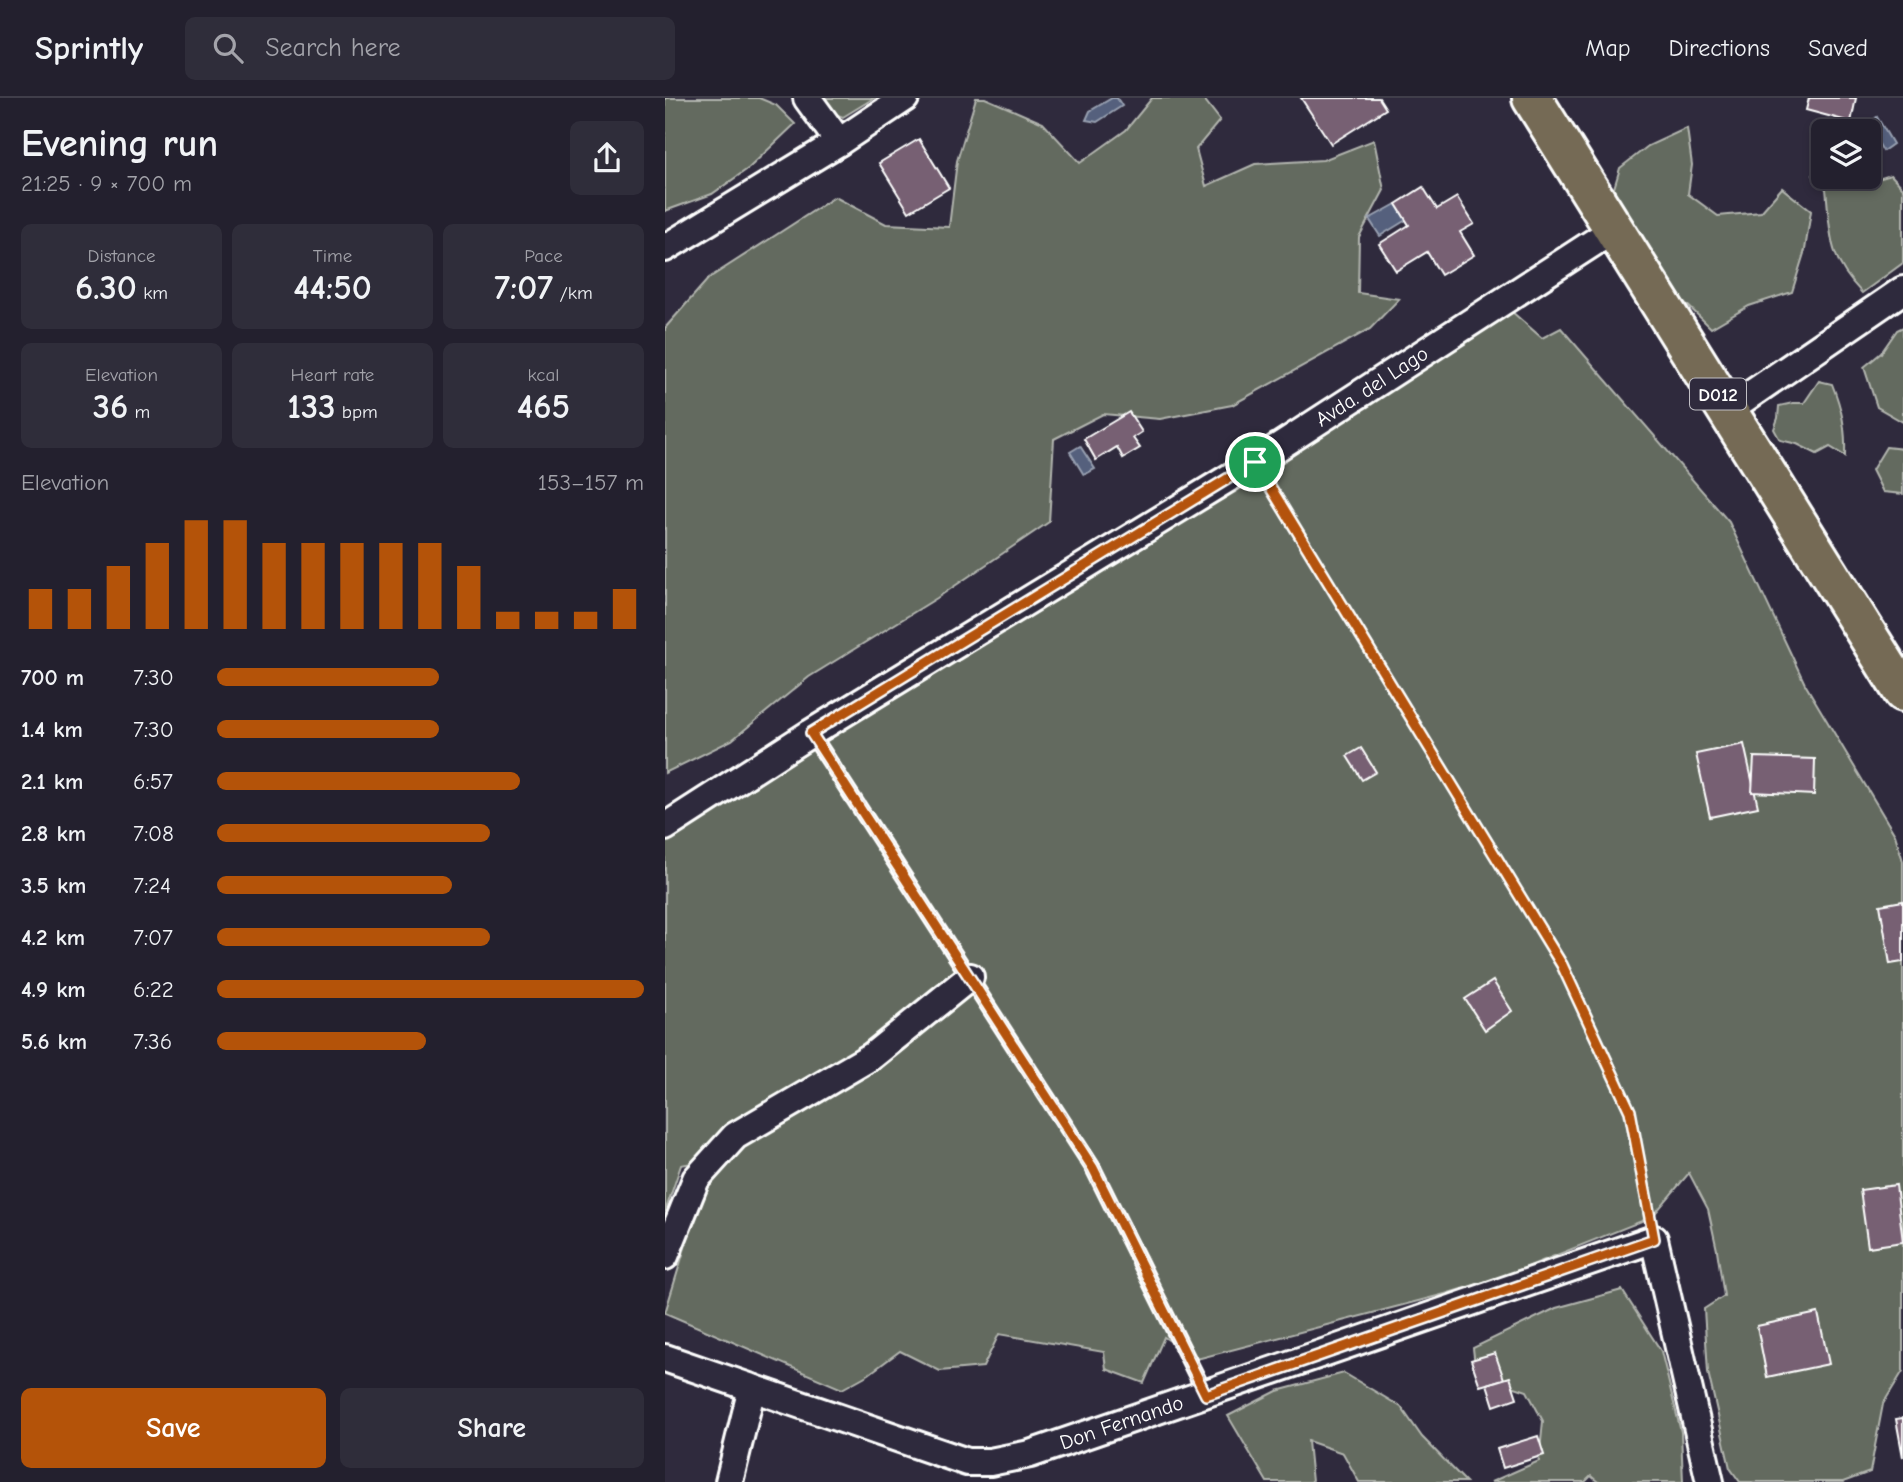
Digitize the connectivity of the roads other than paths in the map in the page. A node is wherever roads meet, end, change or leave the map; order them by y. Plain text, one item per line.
1 (807, 98) edge
2 (905, 98) edge
3 (1532, 98) edge
4 (838, 142) junction
5 (1613, 230) junction
6 (665, 248) edge
7 (1903, 290) edge
8 (1728, 410) junction
9 (1903, 692) edge
10 (811, 733) junction
11 (665, 827) edge
12 (969, 977) junction
13 (665, 1256) edge
14 (665, 1358) edge
15 (752, 1388) junction
16 (1206, 1395) junction
17 (993, 1472) edge
18 (729, 1482) edge
19 (1710, 1482) edge

1 - 4 street
2 - 4 street
3 - 5 main road, D012
4 - 6 street
5 - 8 main road, D012
5 - 10 street, Avda. del Lago
7 - 8 street
8 - 9 main road, D012
10 - 11 street, Avda. del Lago
10 - 12 lane
12 - 13 street
12 - 16 lane
14 - 15 street, Don Fernando
15 - 17 street, Don Fernando
15 - 18 street
16 - 17 street, Don Fernando
16 - 19 street, Don Fernando

